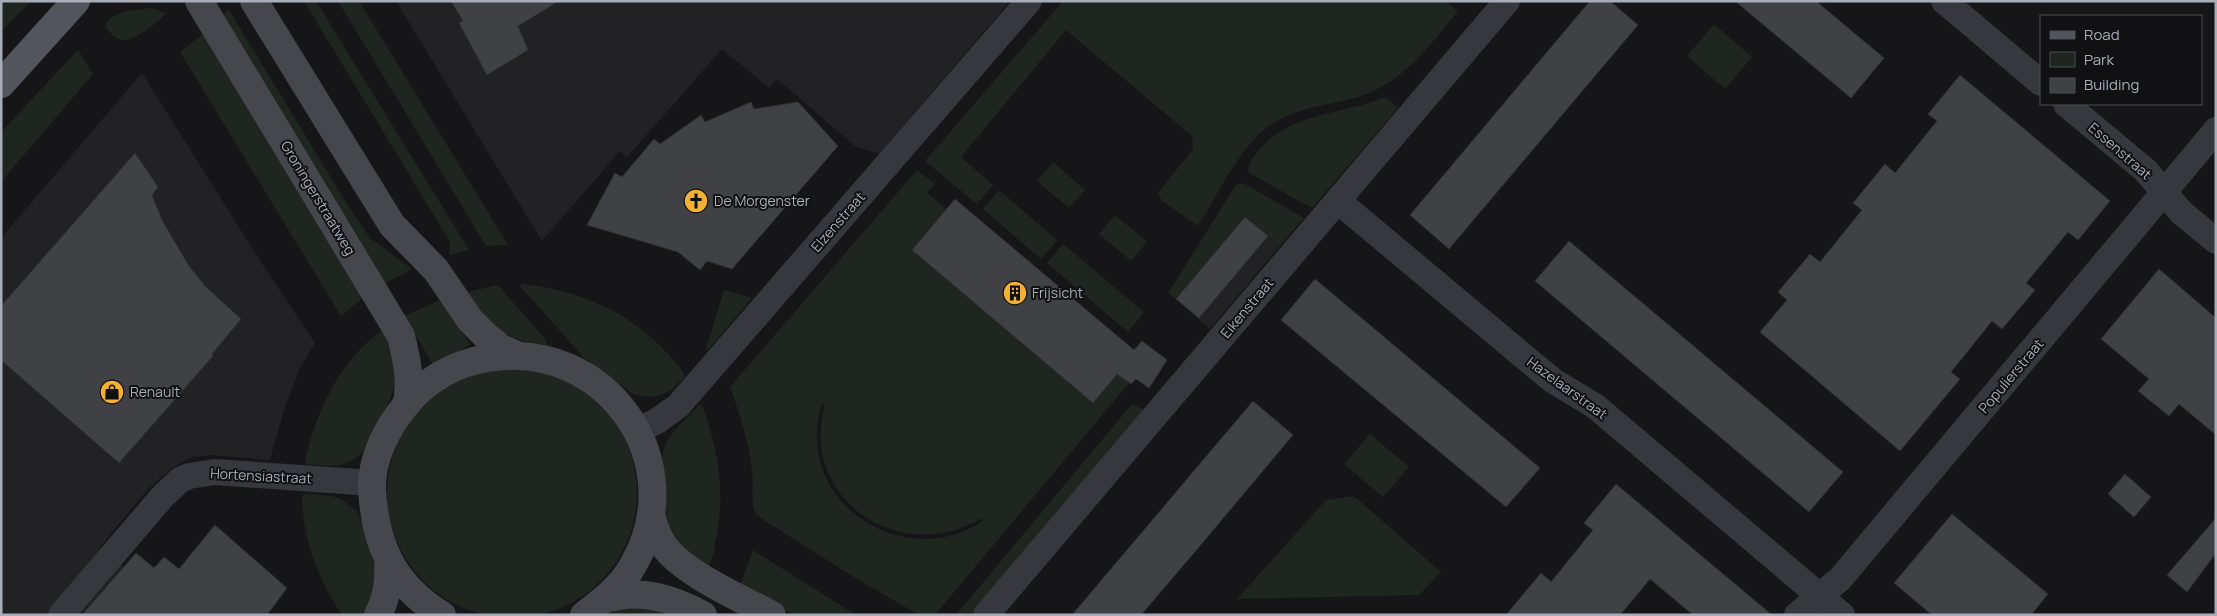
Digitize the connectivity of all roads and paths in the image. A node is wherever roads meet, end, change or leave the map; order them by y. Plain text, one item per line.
1 (76, 1) edge
2 (199, 1) edge
3 (254, 1) edge
4 (1028, 1) edge
5 (1507, 1) edge
6 (1944, 1) edge
7 (2040, 82) edge
8 (1, 84) edge
9 (2067, 105) edge
10 (2216, 130) edge
11 (2164, 193) junction
12 (1338, 201) junction
13 (2216, 241) edge
14 (517, 355) junction
15 (407, 404) junction
16 (637, 431) junction
17 (373, 483) junction
18 (650, 514) junction
19 (388, 558) junction
20 (1819, 596) junction
21 (595, 607) edge
22 (61, 615) edge
23 (378, 615) edge
24 (442, 615) edge
25 (702, 615) edge
26 (772, 615) edge
27 (986, 615) edge
28 (1797, 615) edge
29 (1842, 615) edge

1 - 8 main road
2 - 15 main road, Groningerstraatweg
3 - 14 main road
4 - 16 street, Elzenstraat
5 - 12 street, Eikenstraat
6 - 7 street
9 - 11 street, Essenstraat
10 - 11 street, Populierstraat
11 - 13 street, Essenstraat
11 - 20 street, Populierstraat
12 - 20 street, Hazelaarstraat
12 - 27 street, Eikenstraat
14 - 15 main road
14 - 16 main road
15 - 17 main road
16 - 18 main road
17 - 19 main road
17 - 22 street, Hortensiastraat
18 - 21 main road
18 - 26 main road
19 - 23 main road
19 - 24 main road
20 - 28 street, Populierstraat
20 - 29 street, Hazelaarstraat
21 - 25 main road

